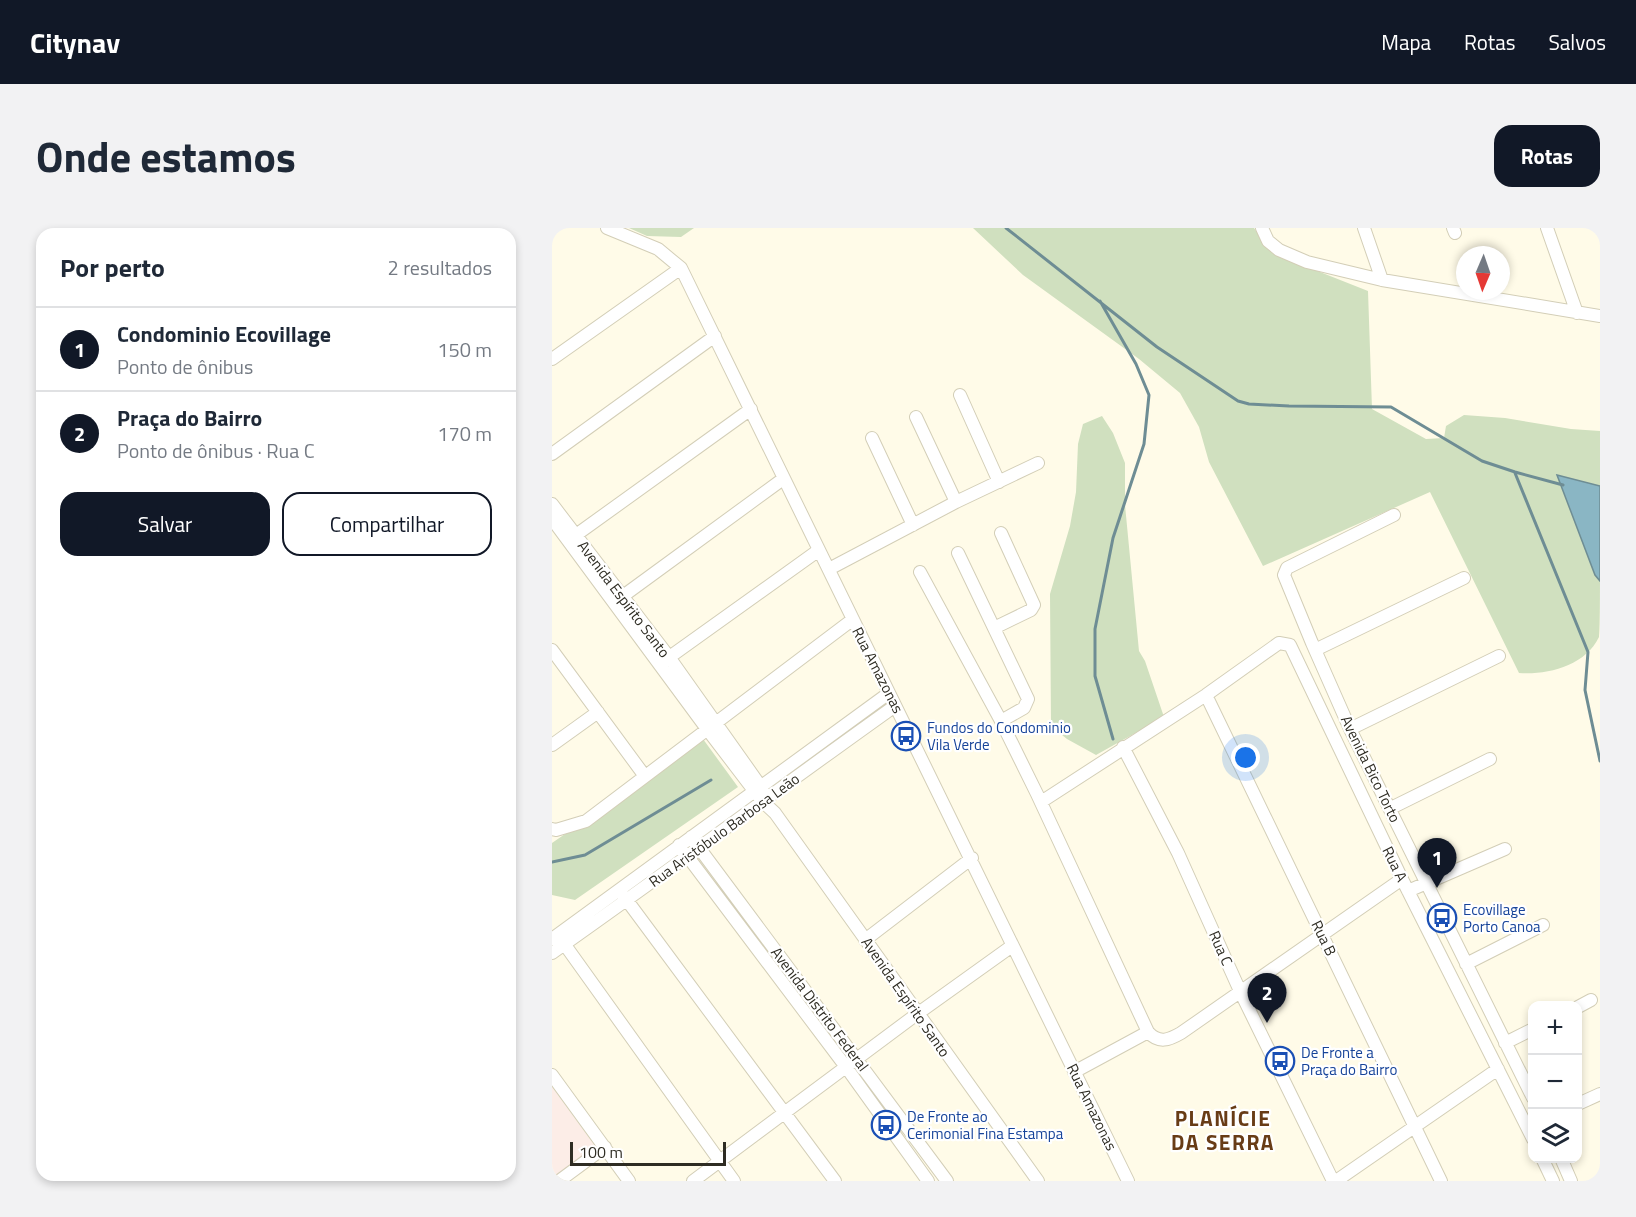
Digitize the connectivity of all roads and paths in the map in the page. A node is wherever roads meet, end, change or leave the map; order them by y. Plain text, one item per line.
1 (607, 228) edge
2 (1262, 228) edge
3 (1364, 228) edge
4 (1547, 228) edge
5 (681, 268) junction
6 (1382, 280) junction
7 (1578, 313) junction
8 (1600, 316) edge
9 (715, 336) junction
10 (552, 359) edge
11 (960, 395) dead end
12 (751, 409) junction
13 (916, 417) dead end
14 (872, 438) dead end
15 (552, 454) edge
16 (1038, 463) dead end
17 (783, 479) junction
18 (999, 482) junction
19 (956, 502) junction
20 (552, 504) edge
21 (1394, 515) dead end
22 (552, 519) edge
23 (913, 525) junction
24 (1000, 533) dead end
25 (572, 538) junction
26 (819, 550) junction
27 (958, 553) dead end
28 (829, 569) junction
29 (920, 572) dead end
30 (1464, 578) dead end
31 (622, 596) junction
32 (852, 620) junction
33 (994, 628) junction
34 (1313, 647) junction
35 (552, 650) edge
36 (1294, 651) junction
37 (1499, 656) dead end
38 (664, 660) junction
39 (889, 693) junction
40 (1206, 694) junction
41 (895, 706) junction
42 (598, 712) junction
43 (1001, 721) junction
44 (712, 726) junction
45 (1350, 729) junction
46 (552, 745) edge
47 (1123, 747) junction
48 (1490, 759) dead end
49 (644, 775) junction
50 (761, 793) junction
51 (1041, 802) junction
52 (1391, 808) junction
53 (552, 829) edge
54 (691, 837) junction
55 (679, 845) junction
56 (700, 849) junction
57 (1505, 849) dead end
58 (688, 857) junction
59 (972, 858) junction
60 (1402, 879) junction
61 (1426, 883) junction
62 (619, 890) junction
63 (1408, 891) junction
64 (628, 900) junction
65 (1543, 925) dead end
66 (1323, 934) junction
67 (558, 940) edge
68 (866, 940) junction
69 (1012, 946) junction
70 (552, 953) edge
71 (1466, 964) junction
72 (1240, 991) junction
73 (1591, 1000) dead end
74 (1582, 1005) edge
75 (917, 1014) junction
76 (1528, 1031) edge
77 (1148, 1032) junction
78 (1505, 1042) junction
79 (857, 1059) junction
80 (846, 1067) junction
81 (1498, 1069) junction
82 (1074, 1072) junction
83 (552, 1075) edge
84 (1528, 1088) edge
85 (1600, 1094) edge
86 (1582, 1102) edge
87 (785, 1113) junction
88 (1415, 1127) junction
89 (1528, 1130) edge
90 (605, 1147) junction
91 (719, 1162) junction
92 (1544, 1163) edge
93 (1563, 1163) edge
94 (560, 1181) edge
95 (629, 1181) edge
96 (693, 1181) edge
97 (734, 1181) edge
98 (835, 1181) edge
99 (928, 1181) edge
100 (947, 1181) edge
101 (1038, 1181) edge
102 (1128, 1181) edge
103 (1334, 1181) edge
104 (1442, 1181) edge
105 (1553, 1181) edge
106 (1571, 1181) edge

1 - 5 street, Rua Amazonas
2 - 6 street
3 - 6 street
4 - 7 street
5 - 9 street, Rua Amazonas
5 - 10 street
6 - 7 street
7 - 8 street
9 - 12 street, Rua Amazonas
9 - 15 street
11 - 18 street
12 - 17 street, Rua Amazonas
12 - 25 street
13 - 19 street
14 - 23 street
16 - 18 street
17 - 26 street, Rua Amazonas
17 - 31 street
18 - 19 street
19 - 23 street
20 - 25 street, Avenida Espírito Santo
21 - 34 street, Avenida Bico Torto
22 - 25 street, Avenida Espírito Santo
23 - 28 street
24 - 33 street
25 - 31 street, Avenida Espírito Santo
25 - 38 street, Avenida Espírito Santo
26 - 28 street, Rua Amazonas
26 - 38 street
27 - 33 street
28 - 32 street, Rua Amazonas
29 - 43 street
30 - 34 street
31 - 38 street, Avenida Espírito Santo
32 - 39 street, Rua Amazonas
32 - 44 street
33 - 43 street
34 - 36 street
34 - 45 street, Avenida Bico Torto
35 - 42 street
36 - 40 street
36 - 60 street, Rua A
37 - 45 street
38 - 44 street, Avenida Espírito Santo
39 - 41 street, Rua Amazonas
39 - 50 street
40 - 47 street
40 - 66 street, Rua B
41 - 50 street, Rua Aristóbulo Barbosa Leão
41 - 59 street, Rua Amazonas
42 - 46 street
42 - 49 street
43 - 51 street
44 - 49 street
44 - 50 street, Avenida Espírito Santo
45 - 52 street, Avenida Bico Torto
47 - 51 street
47 - 72 street, Rua C
48 - 52 street
49 - 53 street
50 - 54 street
50 - 56 street, Rua Aristóbulo Barbosa Leão
50 - 68 street, Avenida Espírito Santo
51 - 77 street
52 - 61 street, Avenida Bico Torto
54 - 55 street
54 - 56 street, Avenida Distrito Federal
55 - 58 street, Avenida Distrito Federal
55 - 62 street
56 - 58 street, Rua Aristóbulo Barbosa Leão
56 - 79 street, Avenida Distrito Federal
57 - 61 street
58 - 64 street, Rua Aristóbulo Barbosa Leão
58 - 80 street, Avenida Distrito Federal
59 - 68 street
59 - 69 street, Rua Amazonas
60 - 63 street, Rua A
60 - 66 street
61 - 63 street
61 - 71 street, Avenida Bico Torto
62 - 64 street
62 - 67 street
63 - 81 street, Rua A
64 - 67 street, Rua Aristóbulo Barbosa Leão
64 - 87 street
65 - 71 street
66 - 72 street
66 - 88 street, Rua B
67 - 70 street, Rua Aristóbulo Barbosa Leão
67 - 91 street
68 - 75 street, Avenida Espírito Santo
69 - 75 street
69 - 82 street, Rua Amazonas
71 - 78 street, Avenida Bico Torto
72 - 77 street
72 - 103 street, Rua C
73 - 74 street
75 - 79 street
75 - 101 street, Avenida Espírito Santo
76 - 78 street
77 - 82 street
78 - 84 street, Avenida Bico Torto
79 - 80 street
79 - 100 street, Avenida Distrito Federal
80 - 87 street
80 - 99 street, Avenida Distrito Federal
81 - 88 street
81 - 89 street, Rua A
82 - 102 street, Rua Amazonas
83 - 90 street
85 - 86 street
87 - 91 street
87 - 98 street
88 - 103 street
88 - 104 street, Rua B
90 - 94 street
90 - 95 street
91 - 96 street
91 - 97 street
92 - 105 street
93 - 106 street

